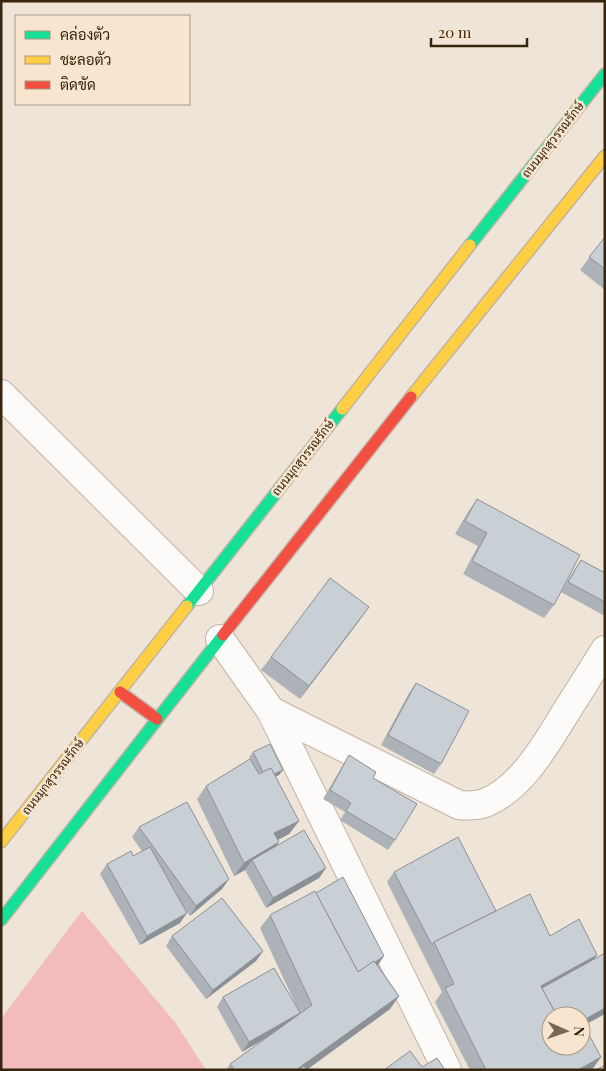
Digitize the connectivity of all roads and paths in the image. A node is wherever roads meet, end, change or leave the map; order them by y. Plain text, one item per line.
1 (605, 74) edge
2 (605, 156) edge
3 (1, 394) edge
4 (199, 591) junction
5 (220, 640) junction
6 (605, 650) edge
7 (120, 692) junction
8 (271, 712) junction
9 (157, 719) junction
10 (1, 842) edge
11 (1, 920) edge
12 (447, 1070) edge

1 - 4 main road, ถนนมุกสุวรรณรักษ์
2 - 5 main road
3 - 4 street
4 - 7 main road, ถนนมุกสุวรรณรักษ์
5 - 8 street
5 - 9 main road
6 - 8 street
7 - 9 main road
7 - 10 main road, ถนนมุกสุวรรณรักษ์
8 - 12 street
9 - 11 main road

